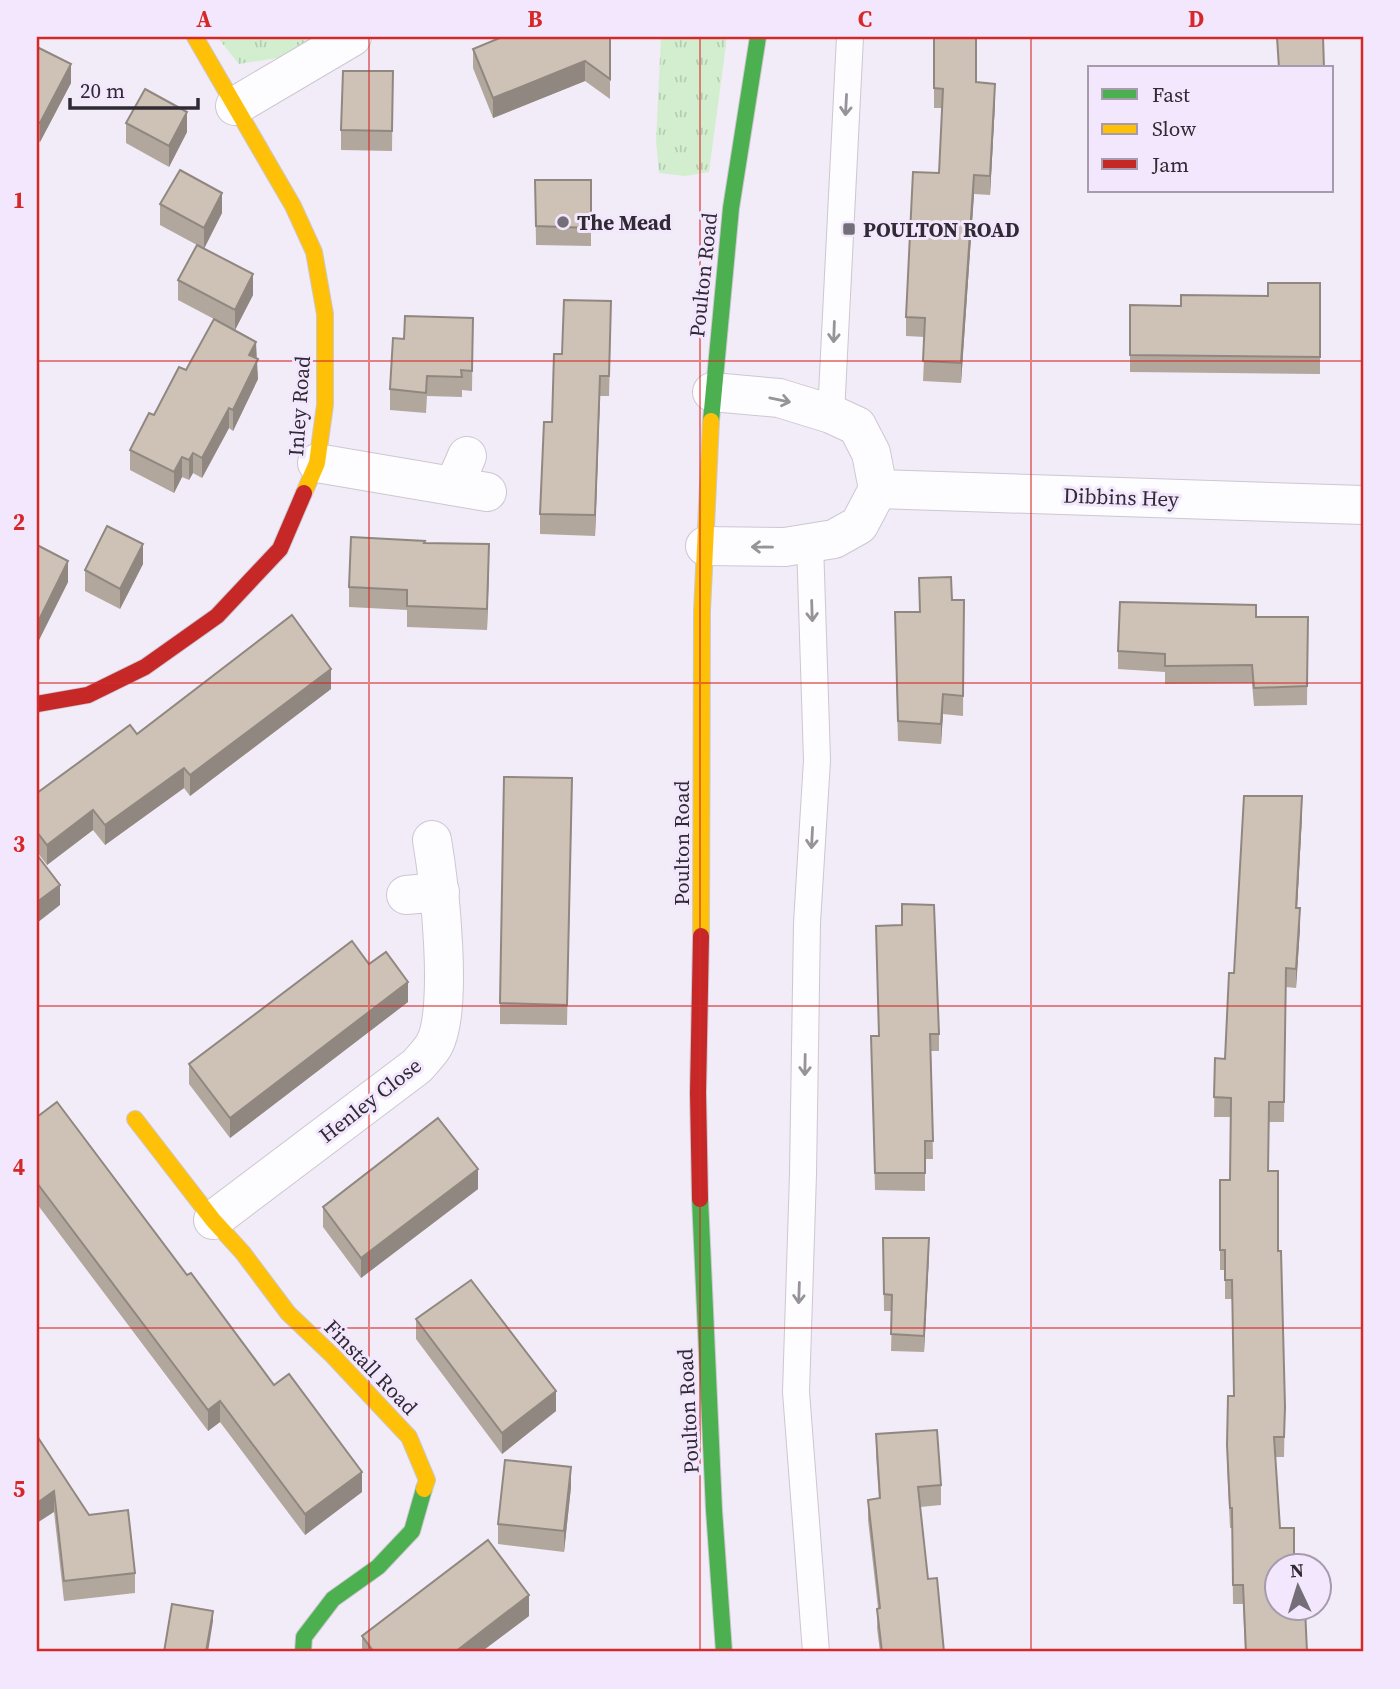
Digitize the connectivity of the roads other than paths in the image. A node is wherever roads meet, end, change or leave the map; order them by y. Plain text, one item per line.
1 (195, 37) edge
2 (352, 37) edge
3 (758, 37) edge
4 (850, 37) edge
5 (235, 106) junction
6 (712, 392) junction
7 (831, 414) junction
8 (317, 463) junction
9 (470, 478) dead end
10 (878, 489) junction
11 (1363, 505) edge
12 (810, 543) junction
13 (705, 546) junction
14 (37, 704) edge
15 (432, 840) dead end
16 (135, 1119) dead end
17 (213, 1220) junction
18 (303, 1652) edge
19 (724, 1652) edge
20 (816, 1652) edge

1 - 5 street, Inley Road
2 - 5 street
3 - 6 street, Poulton Road
4 -> 7 lane
5 - 8 street, Inley Road
6 -> 7 street
6 - 13 street, Poulton Road
7 - 10 street
8 - 9 street
8 - 14 street, Inley Road
10 - 11 street, Dibbins Hey
10 - 12 street
12 -> 13 street
12 -> 20 lane
13 - 19 street, Poulton Road
15 - 17 street, Henley Close
16 - 17 street, Finstall Road
17 - 18 street, Finstall Road

